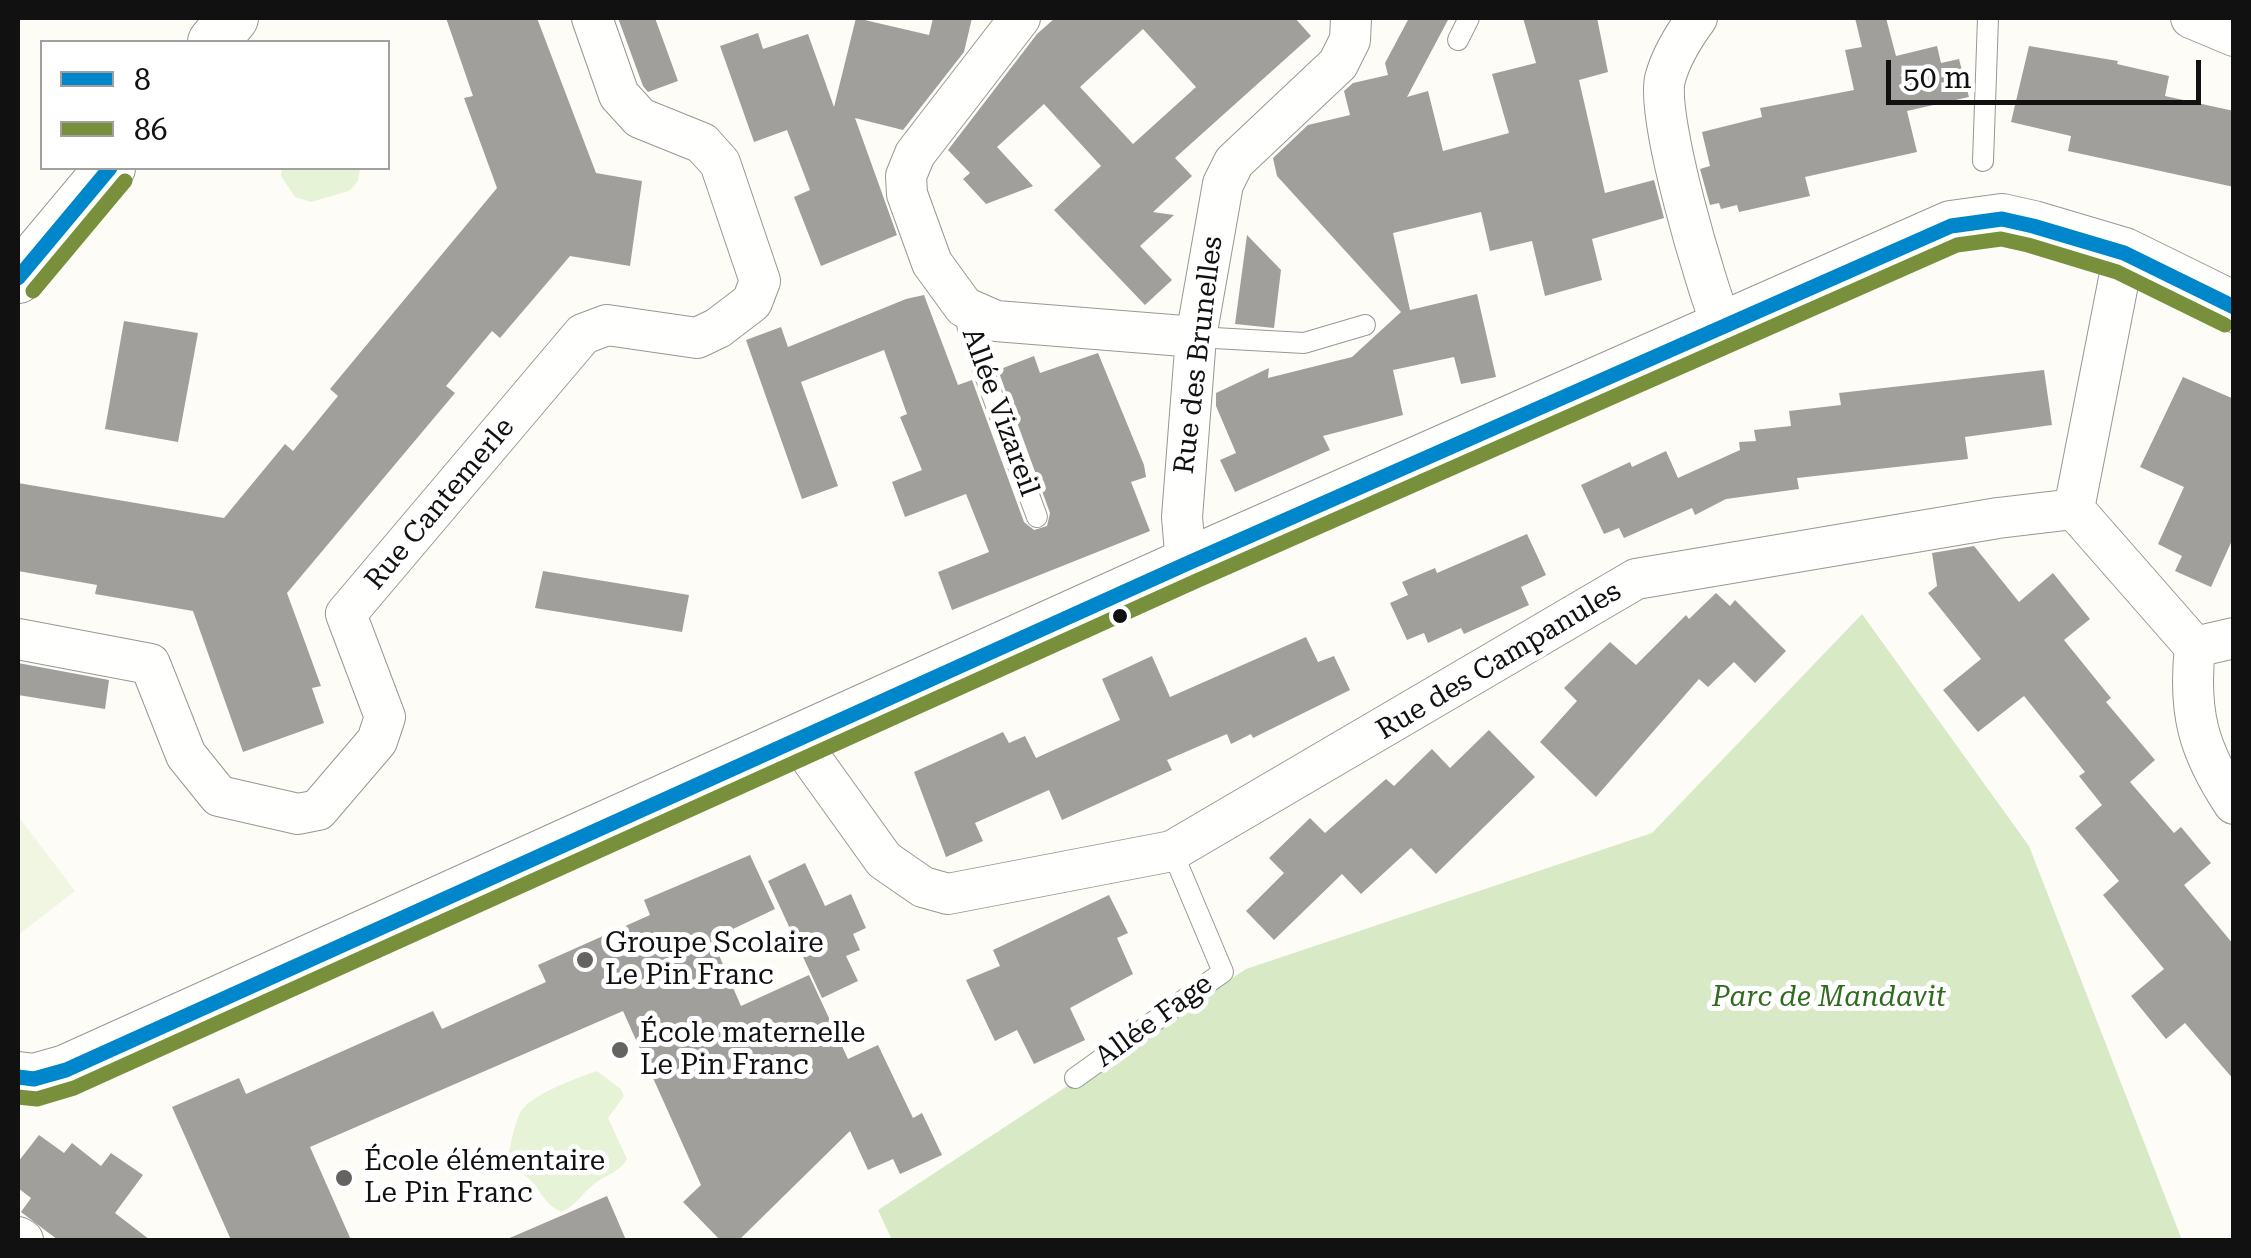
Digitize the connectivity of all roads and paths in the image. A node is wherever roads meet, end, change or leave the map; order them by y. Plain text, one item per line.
1 (233, 18) edge
2 (592, 18) edge
3 (1020, 18) edge
4 (1351, 18) edge
5 (1469, 18) edge
6 (1697, 18) edge
7 (1988, 18) edge
8 (2190, 18) edge
9 (2234, 36) edge
10 (215, 40) edge
11 (1458, 40) dead end
12 (1983, 162) dead end
13 (108, 170) edge
14 (2124, 253) junction
15 (18, 278) edge
16 (964, 307) junction
17 (2234, 307) edge
18 (1365, 324) dead end
19 (1723, 328) junction
20 (1196, 337) junction
21 (2074, 508) junction
22 (1037, 517) dead end
23 (1186, 564) junction
24 (2234, 638) edge
25 (18, 639) edge
26 (2195, 647) junction
27 (805, 737) junction
28 (2234, 804) edge
29 (1172, 851) junction
30 (18, 1076) edge
31 (1075, 1078) dead end

1 - 10 street
2 - 25 street, Rue Cantemerle
3 - 16 street
4 - 20 street, Rue des Brunelles
5 - 11 lane
6 - 19 street
7 - 12 lane
8 - 9 street
13 - 15 street
14 - 17 street
14 - 19 street
14 - 21 street
16 - 20 street
16 - 22 lane, Allée Vizareil
18 - 20 lane
19 - 23 street
20 - 23 street, Rue des Brunelles
21 - 26 street
21 - 29 street, Rue des Campanules
23 - 27 street
24 - 26 street
26 - 28 street
27 - 29 street, Rue des Campanules
27 - 30 street
29 - 31 lane, Allée Fage

